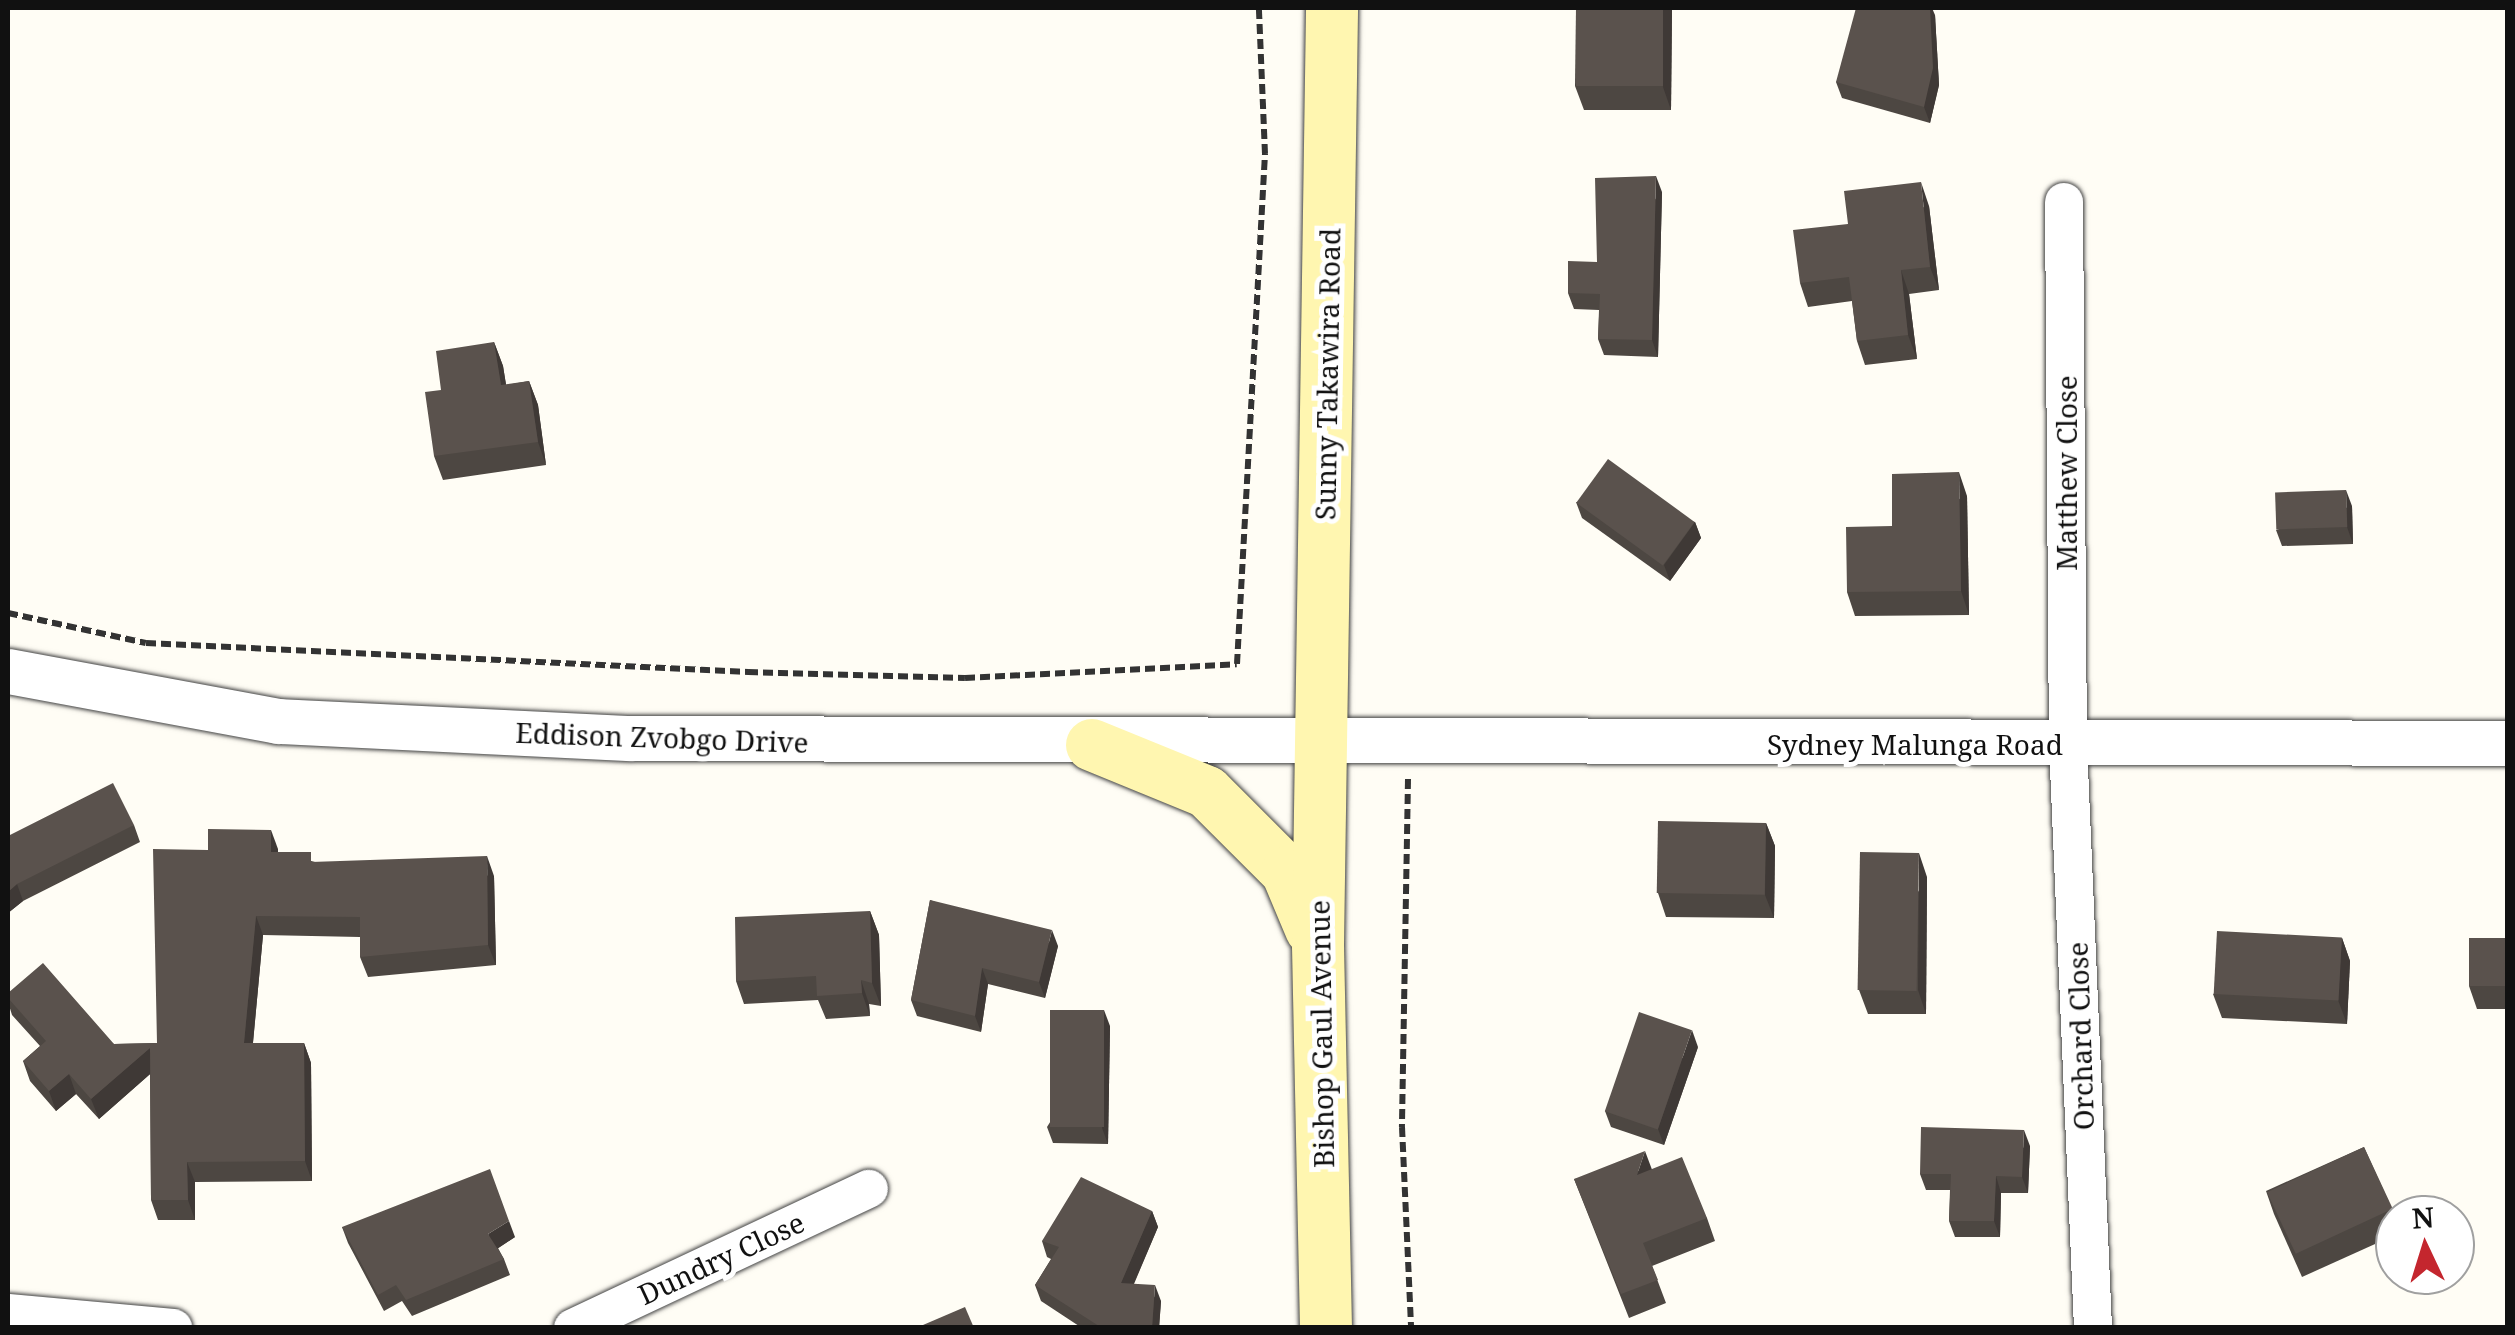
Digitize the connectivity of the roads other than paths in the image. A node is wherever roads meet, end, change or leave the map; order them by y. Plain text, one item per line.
1 (1332, 8) edge
2 (2064, 202) dead end
3 (8, 672) edge
4 (1322, 740) junction
5 (2508, 743) edge
6 (2068, 744) junction
7 (1092, 745) junction
8 (1318, 944) junction
9 (869, 1189) dead end
10 (8, 1313) edge
11 (173, 1328) edge
12 (573, 1328) edge
13 (1326, 1328) edge
14 (2092, 1328) edge

1 - 4 main road, Sunny Takawira Road
2 - 6 street, Matthew Close
3 - 7 street, Eddison Zvobgo Drive
4 - 6 street, Sydney Malunga Road
4 - 7 street, Eddison Zvobgo Drive
4 - 8 main road, Bishop Gaul Avenue
5 - 6 street, Sydney Malunga Road
6 - 14 street, Orchard Close
7 - 8 main road
8 - 13 main road, Bishop Gaul Avenue
9 - 12 street, Dundry Close
10 - 11 street

